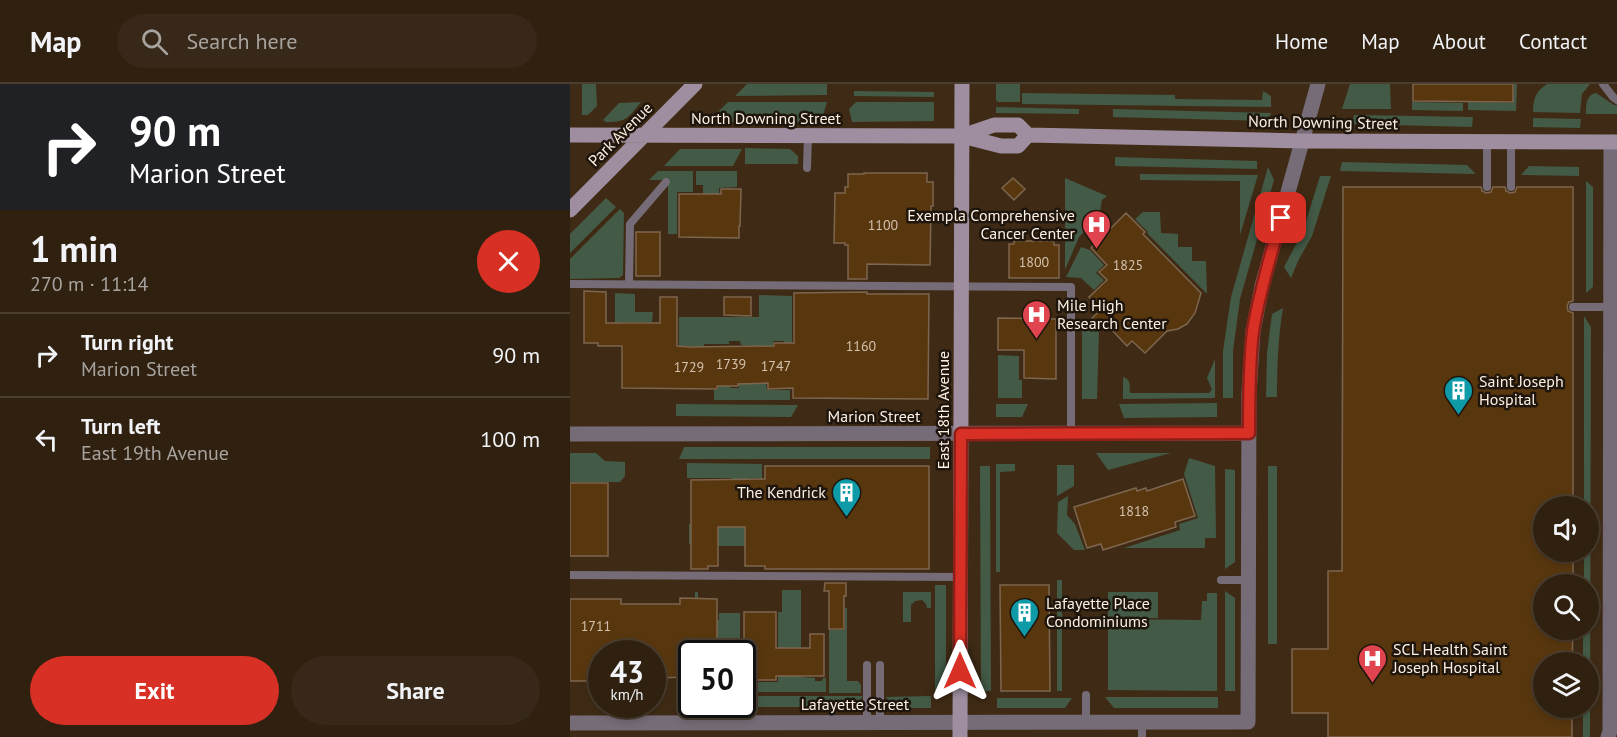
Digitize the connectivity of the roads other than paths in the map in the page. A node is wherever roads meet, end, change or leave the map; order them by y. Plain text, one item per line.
1 (695, 84) edge
2 (962, 84) edge
3 (1318, 84) edge
4 (1603, 84) edge
5 (1617, 100) edge
6 (570, 135) edge
7 (644, 135) junction
8 (808, 136) junction
9 (962, 136) junction
10 (1302, 141) junction
11 (1487, 141) junction
12 (1512, 142) junction
13 (1614, 142) edge
14 (807, 168) dead end
15 (666, 182) dead end
16 (1487, 186) dead end
17 (1512, 186) dead end
18 (570, 210) edge
19 (570, 284) edge
20 (629, 284) junction
21 (961, 286) junction
22 (1573, 307) dead end
23 (1611, 307) junction
24 (1249, 433) junction
25 (570, 434) edge
26 (961, 434) junction
27 (1071, 434) junction
28 (570, 575) edge
29 (961, 577) junction
30 (1221, 580) dead end
31 (1249, 580) junction
32 (1614, 582) edge
33 (880, 664) dead end
34 (867, 665) dead end
35 (1086, 695) dead end
36 (874, 722) junction
37 (1086, 722) junction
38 (570, 723) edge
39 (1142, 729) edge
40 (960, 730) edge
41 (1612, 734) edge

1 - 7 main road, Park Avenue
2 - 9 main road, East 18th Avenue
3 - 10 street
4 - 5 lane
6 - 7 main road, North Downing Street
7 - 8 main road, North Downing Street
7 - 18 main road, Park Avenue
8 - 9 main road, North Downing Street
8 - 14 lane
9 - 10 main road, North Downing Street
9 - 21 main road, East 18th Avenue
10 - 11 main road, North Downing Street
10 - 24 street
11 - 12 main road, North Downing Street
11 - 16 lane
12 - 13 main road, North Downing Street
12 - 17 lane
13 - 23 street
15 - 20 lane
19 - 20 lane
20 - 21 lane
21 - 26 main road, East 18th Avenue
21 - 27 lane
22 - 23 lane
23 - 32 street
24 - 27 street, Marion Street
24 - 31 street
25 - 26 street, Marion Street
26 - 27 street, Marion Street
26 - 29 main road, East 18th Avenue
28 - 29 lane
29 - 40 main road, East 18th Avenue
30 - 31 lane
31 - 39 street, Lafayette Street
32 - 41 street
33 - 36 lane
34 - 36 lane
35 - 37 lane
36 - 38 street, Lafayette Street
36 - 40 street, Lafayette Street
37 - 39 street, Lafayette Street
37 - 40 street, Lafayette Street

